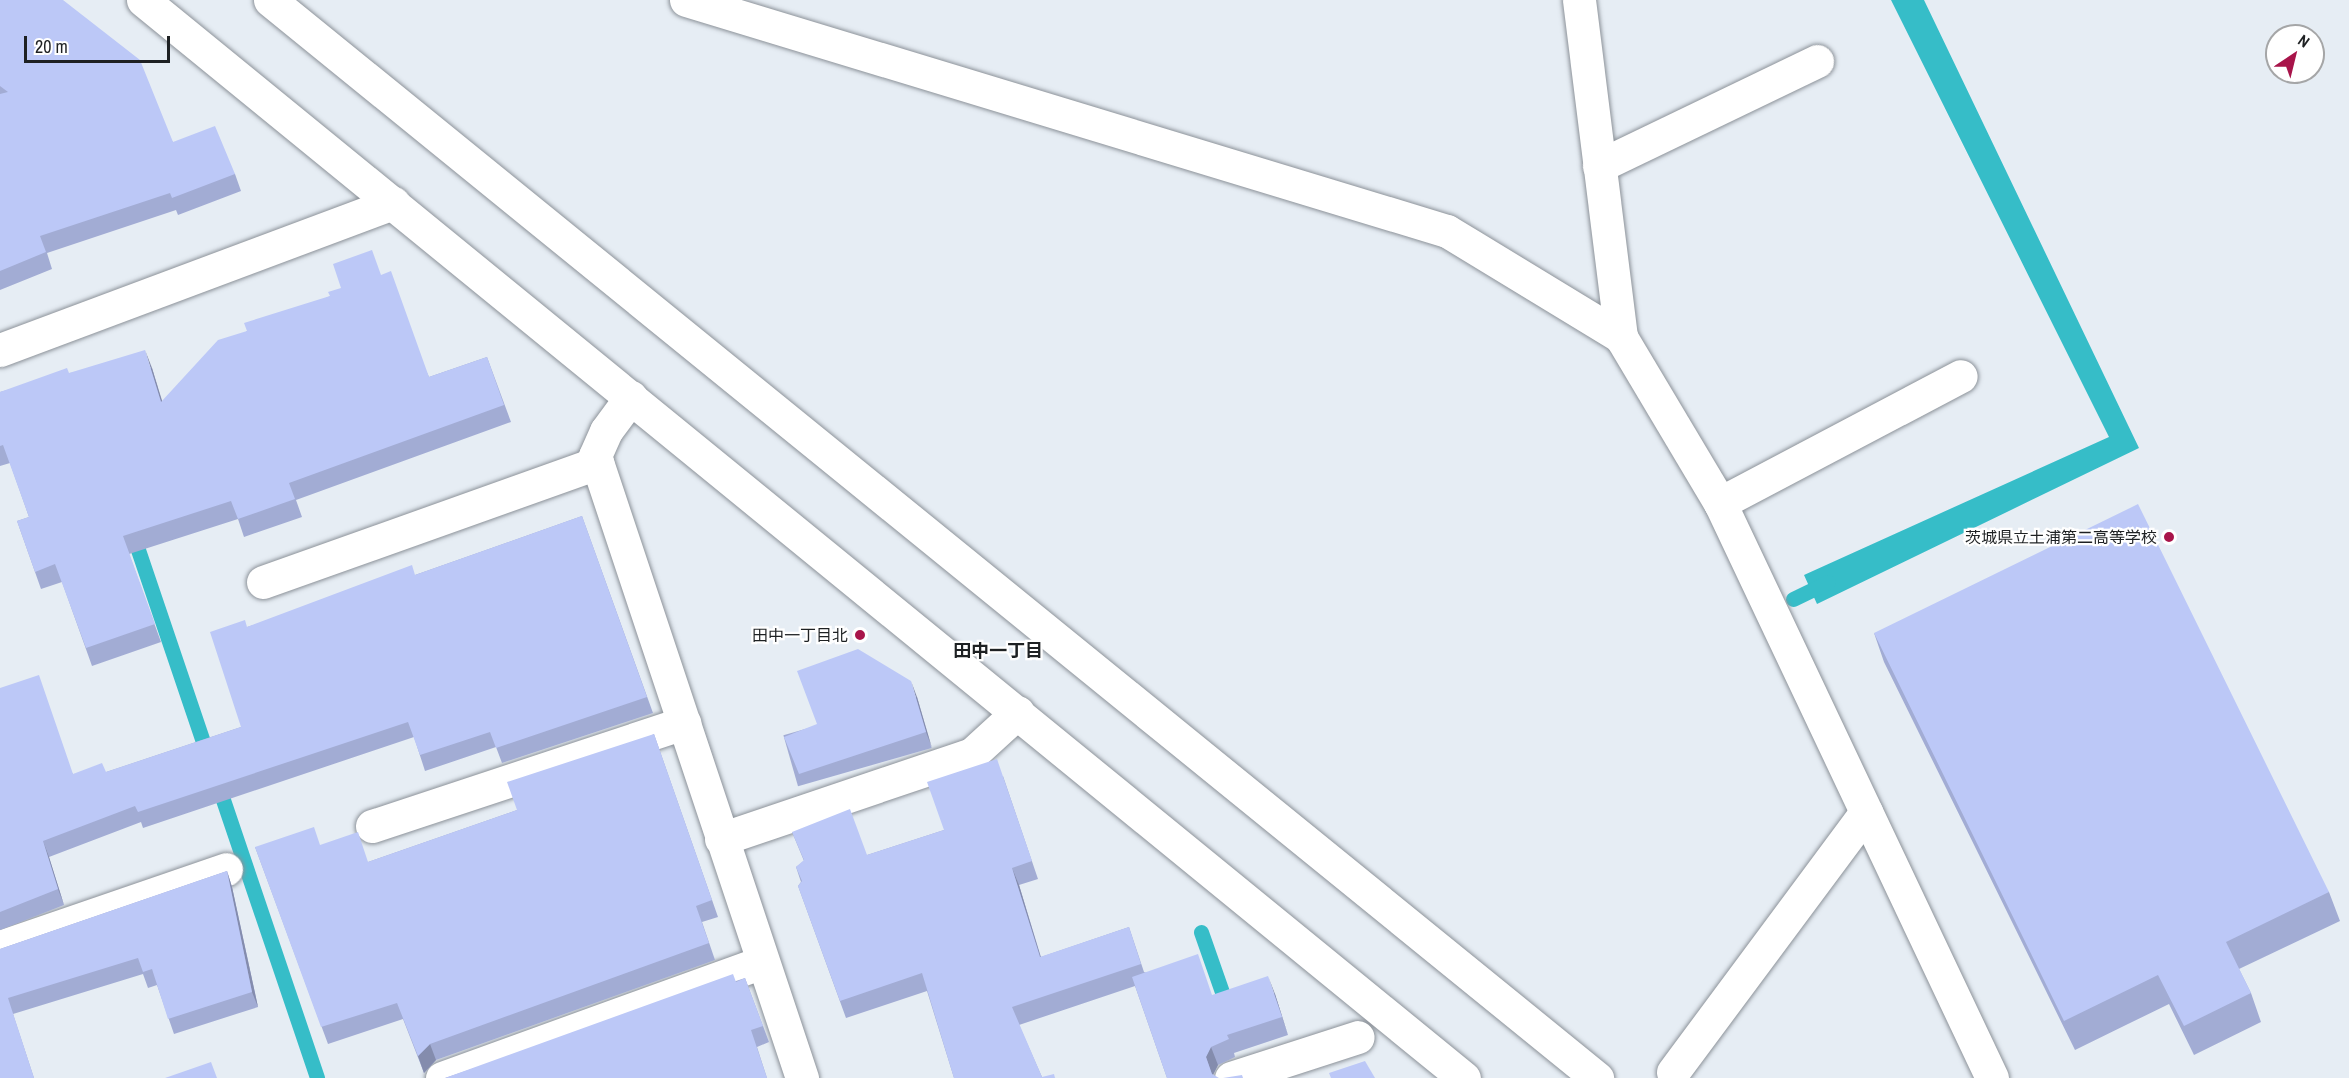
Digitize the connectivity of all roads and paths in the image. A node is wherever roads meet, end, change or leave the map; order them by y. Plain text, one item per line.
1 (143, 0) edge
2 (270, 0) edge
3 (686, 0) edge
4 (1579, 0) edge
5 (1817, 61) dead end
6 (1599, 166) junction
7 (393, 203) junction
8 (1621, 337) junction
9 (0, 350) edge
10 (1961, 376) dead end
11 (631, 397) junction
12 (597, 463) junction
13 (1720, 503) junction
14 (263, 582) dead end
15 (1018, 712) junction
16 (684, 723) junction
17 (1866, 812) junction
18 (372, 826) dead end
19 (721, 839) junction
20 (226, 869) edge
21 (0, 947) edge
22 (763, 962) junction
23 (1358, 1037) dead end
24 (1673, 1072) dead end
25 (442, 1078) edge
26 (802, 1078) edge
27 (1231, 1078) edge
28 (1464, 1078) edge
29 (1597, 1078) edge
30 (1992, 1078) edge

1 - 7 street
2 - 29 street
3 - 8 street
4 - 6 street
5 - 6 street
6 - 8 street
7 - 9 street
7 - 11 street
8 - 13 street
10 - 13 street
11 - 12 street
11 - 15 street
12 - 14 street
12 - 16 street
13 - 17 street
15 - 19 street
15 - 28 street
16 - 18 street
16 - 19 street
17 - 24 street
17 - 30 street
19 - 22 street
20 - 21 street
22 - 25 street
22 - 26 street
23 - 27 street

